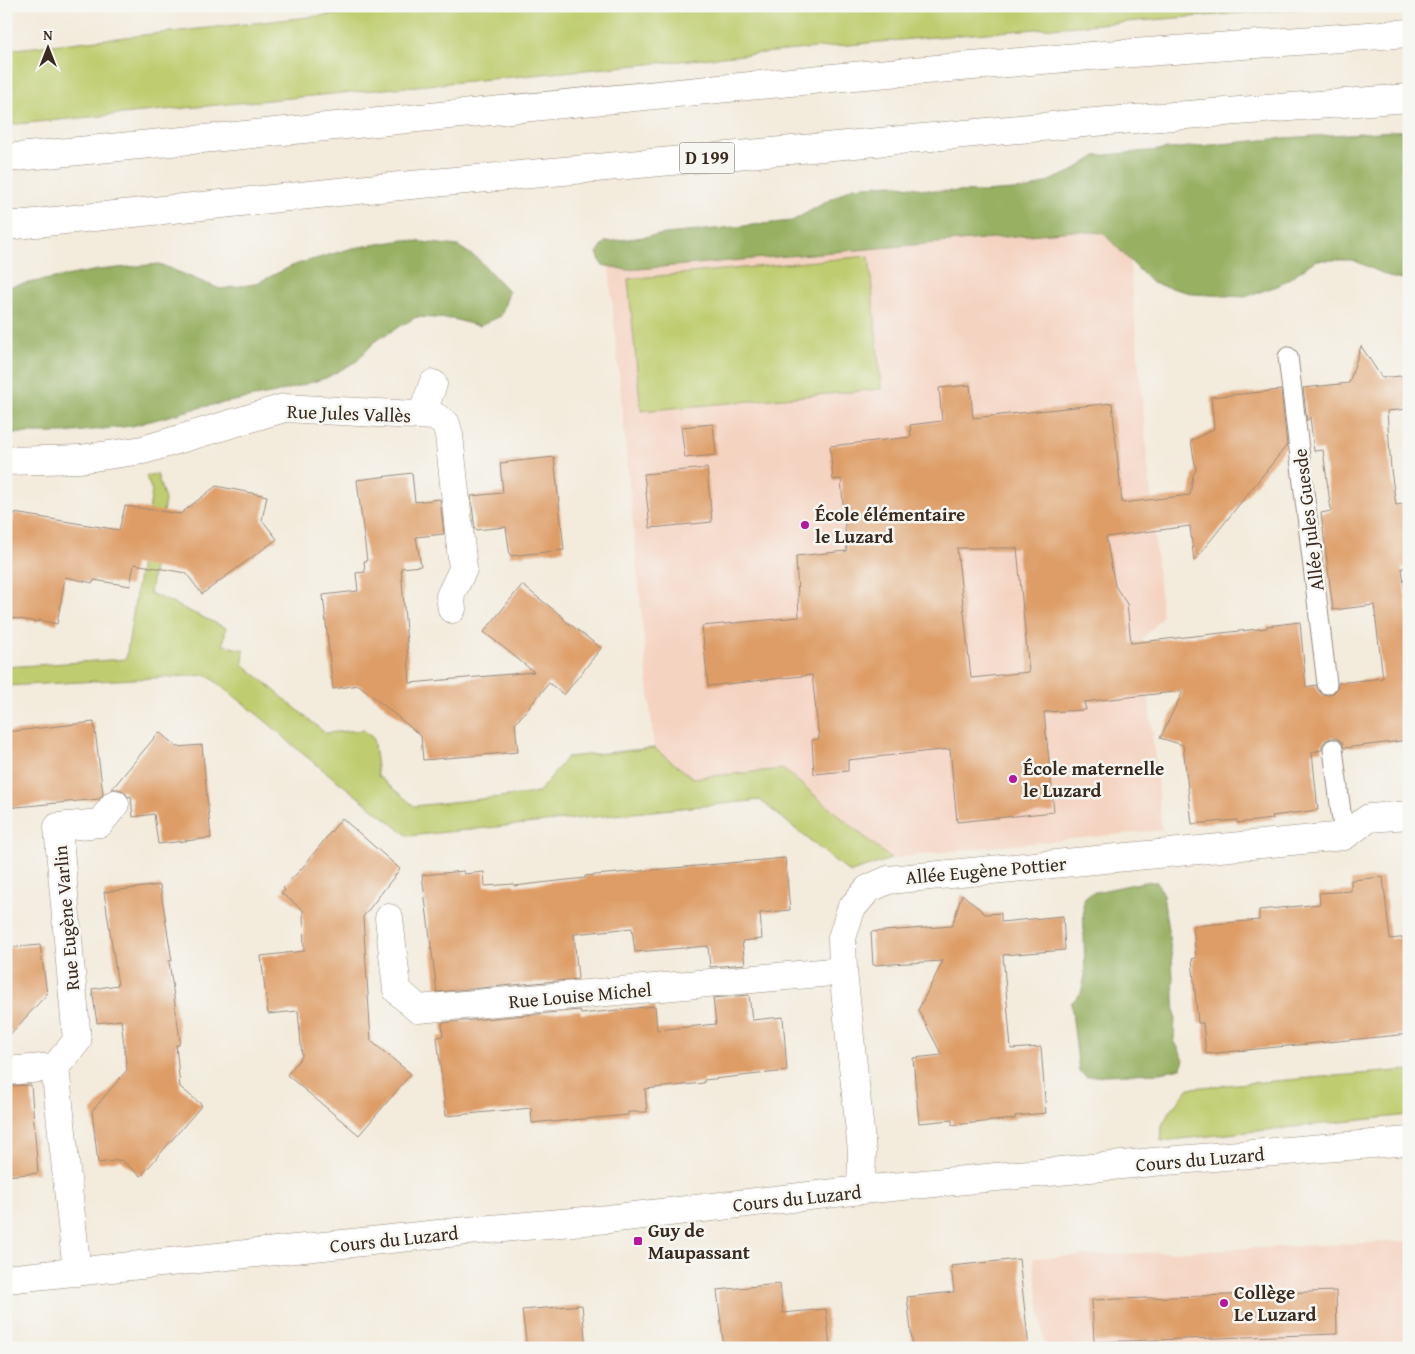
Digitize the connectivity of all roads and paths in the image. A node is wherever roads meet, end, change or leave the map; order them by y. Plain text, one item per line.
1 (1409, 32) edge
2 (1409, 98) edge
3 (6, 158) edge
4 (6, 226) edge
5 (1288, 357) dead end
6 (433, 384) dead end
7 (422, 415) junction
8 (6, 461) edge
9 (452, 609) dead end
10 (1327, 684) dead end
11 (1333, 749) dead end
12 (114, 804) dead end
13 (1409, 814) edge
14 (1344, 836) junction
15 (389, 918) dead end
16 (843, 971) junction
17 (55, 1068) junction
18 (6, 1071) edge
19 (1409, 1141) edge
20 (861, 1190) junction
21 (77, 1272) junction
22 (6, 1280) edge

1 - 3 main road
2 - 4 main road, D 199
5 - 10 lane, Allée Jules Guesde
6 - 7 main road
7 - 8 main road, Rue Jules Vallès
7 - 9 main road, Rue Jules Vallès
11 - 14 lane
12 - 17 main road, Rue Eugène Varlin
13 - 14 main road, Allée Eugène Pottier
14 - 16 main road, Allée Eugène Pottier
15 - 16 main road, Rue Louise Michel
16 - 20 main road, Allée Eugène Pottier
17 - 18 main road
17 - 21 main road
19 - 20 main road, Cours du Luzard
20 - 21 main road, Cours du Luzard
21 - 22 main road, Cours du Luzard

